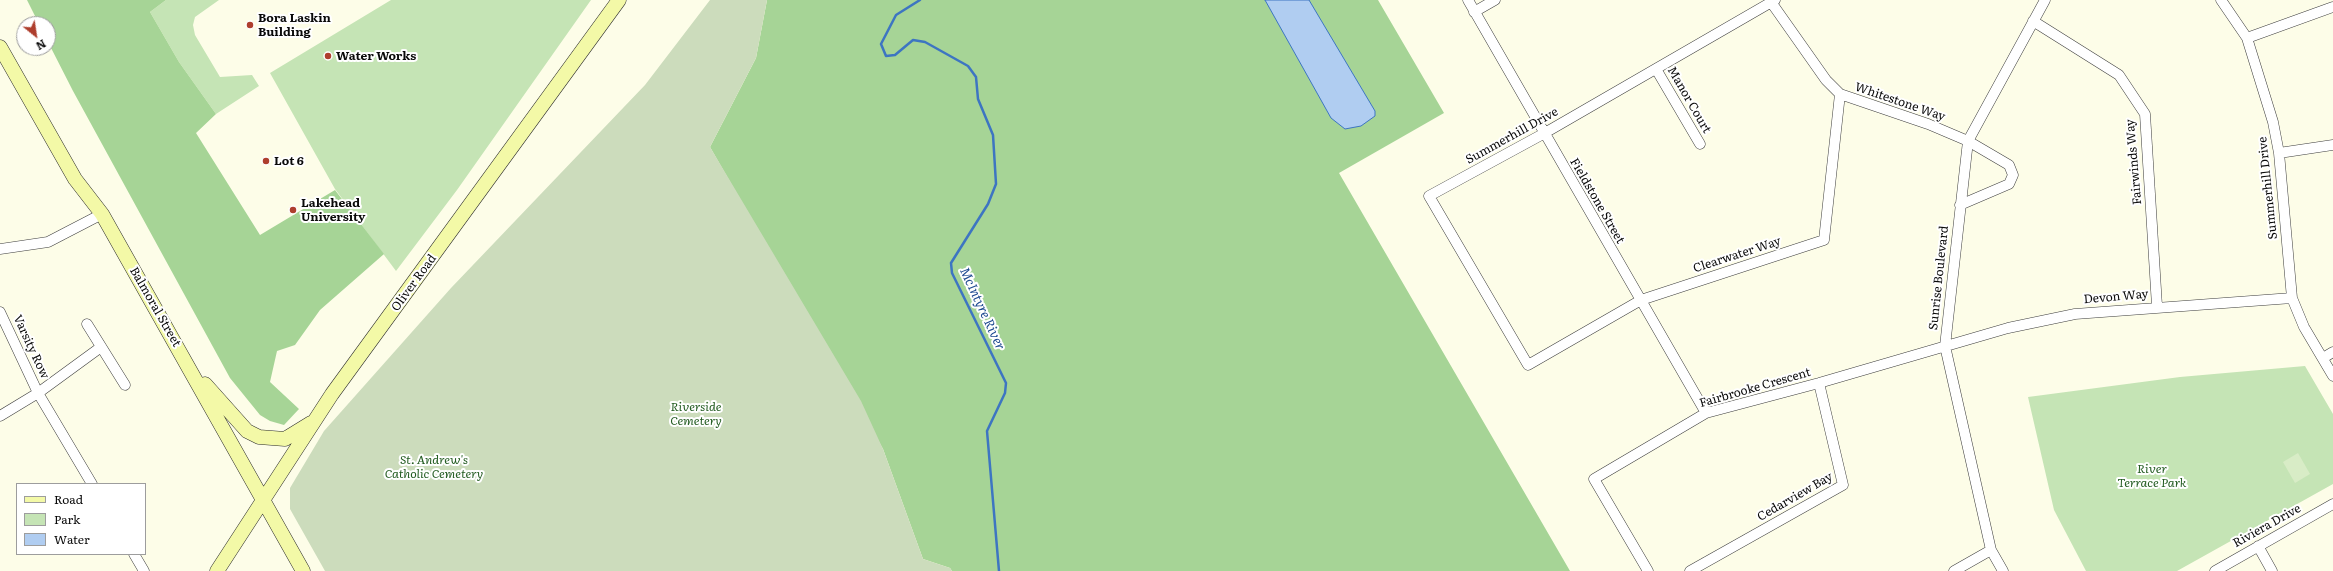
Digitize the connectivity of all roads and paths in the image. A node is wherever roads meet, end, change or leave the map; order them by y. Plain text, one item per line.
1 (618, 0) edge
2 (1468, 0) edge
3 (1495, 0) edge
4 (2045, 0) edge
5 (2221, 0) edge
6 (1773, 1) edge
7 (2333, 7) edge
8 (1474, 12) junction
9 (2033, 21) junction
10 (2247, 38) junction
11 (0, 47) edge
12 (1656, 69) junction
13 (1840, 94) junction
14 (1543, 134) junction
15 (1968, 142) junction
16 (1700, 144) dead end
17 (2333, 145) edge
18 (2279, 154) junction
19 (1960, 205) junction
20 (102, 214) junction
21 (0, 249) edge
22 (2292, 298) junction
23 (1641, 300) junction
24 (2157, 306) junction
25 (0, 312) edge
26 (87, 324) dead end
27 (1945, 346) junction
28 (101, 347) junction
29 (2333, 352) edge
30 (2323, 358) junction
31 (1528, 365) joint
32 (189, 366) junction
33 (2333, 376) edge
34 (1819, 383) junction
35 (125, 385) dead end
36 (38, 393) junction
37 (1706, 413) junction
38 (0, 416) edge
39 (313, 422) junction
40 (91, 483) edge
41 (263, 501) junction
42 (2333, 504) edge
43 (2258, 546) junction
44 (1991, 550) junction
45 (135, 555) edge
46 (144, 571) edge
47 (217, 571) edge
48 (303, 571) edge
49 (1648, 571) edge
50 (1690, 571) edge
51 (1954, 571) edge
52 (2003, 571) edge
53 (2215, 571) edge
54 (2272, 571) edge

1 - 39 main road, Oliver Road
2 - 8 street, Fieldstone Street
3 - 8 street
4 - 9 street, Sunrise Boulevard
5 - 10 street, Summerhill Drive
6 - 12 street, Summerhill Drive
6 - 13 street, Whitestone Way
7 - 10 street
8 - 14 street, Fieldstone Street
9 - 15 street, Sunrise Boulevard
9 - 24 street, Fairwinds Way
10 - 18 street, Summerhill Drive
11 - 20 main road, Balmoral Street
12 - 14 street, Summerhill Drive
12 - 16 street, Manor Court
13 - 15 street, Whitestone Way
13 - 23 street, Clearwater Way
14 - 23 street, Fieldstone Street
14 - 31 street, Summerhill Drive
15 - 19 street, Sunrise Boulevard
15 - 19 street, Whitestone Way
17 - 18 street
18 - 22 street, Summerhill Drive
19 - 27 street, Sunrise Boulevard
20 - 21 street
20 - 32 main road, Balmoral Street
22 - 24 street, Devon Way
22 - 30 street, Summerhill Drive
23 - 31 street, Clearwater Way
23 - 37 street, Fieldstone Street
24 - 27 street, Devon Way
25 - 36 street, Varsity Row
26 - 28 street
27 - 34 street, Fairbrooke Crescent
27 - 44 street, Sunrise Boulevard
28 - 35 street
28 - 36 street
29 - 30 street
30 - 33 street, Summerhill Drive
32 - 39 main road
32 - 41 main road, Balmoral Street
34 - 37 street, Fairbrooke Crescent
34 - 50 street, Cedarview Bay
36 - 38 street
36 - 40 street, Varsity Row
37 - 49 street, Fairbrooke Crescent
39 - 41 main road, Oliver Road
41 - 47 main road, Oliver Road
41 - 48 main road, Balmoral Street
42 - 43 street, Riviera Drive
43 - 53 street, Riviera Drive
43 - 54 street
44 - 51 street
44 - 52 street, Sunrise Boulevard
45 - 46 street

